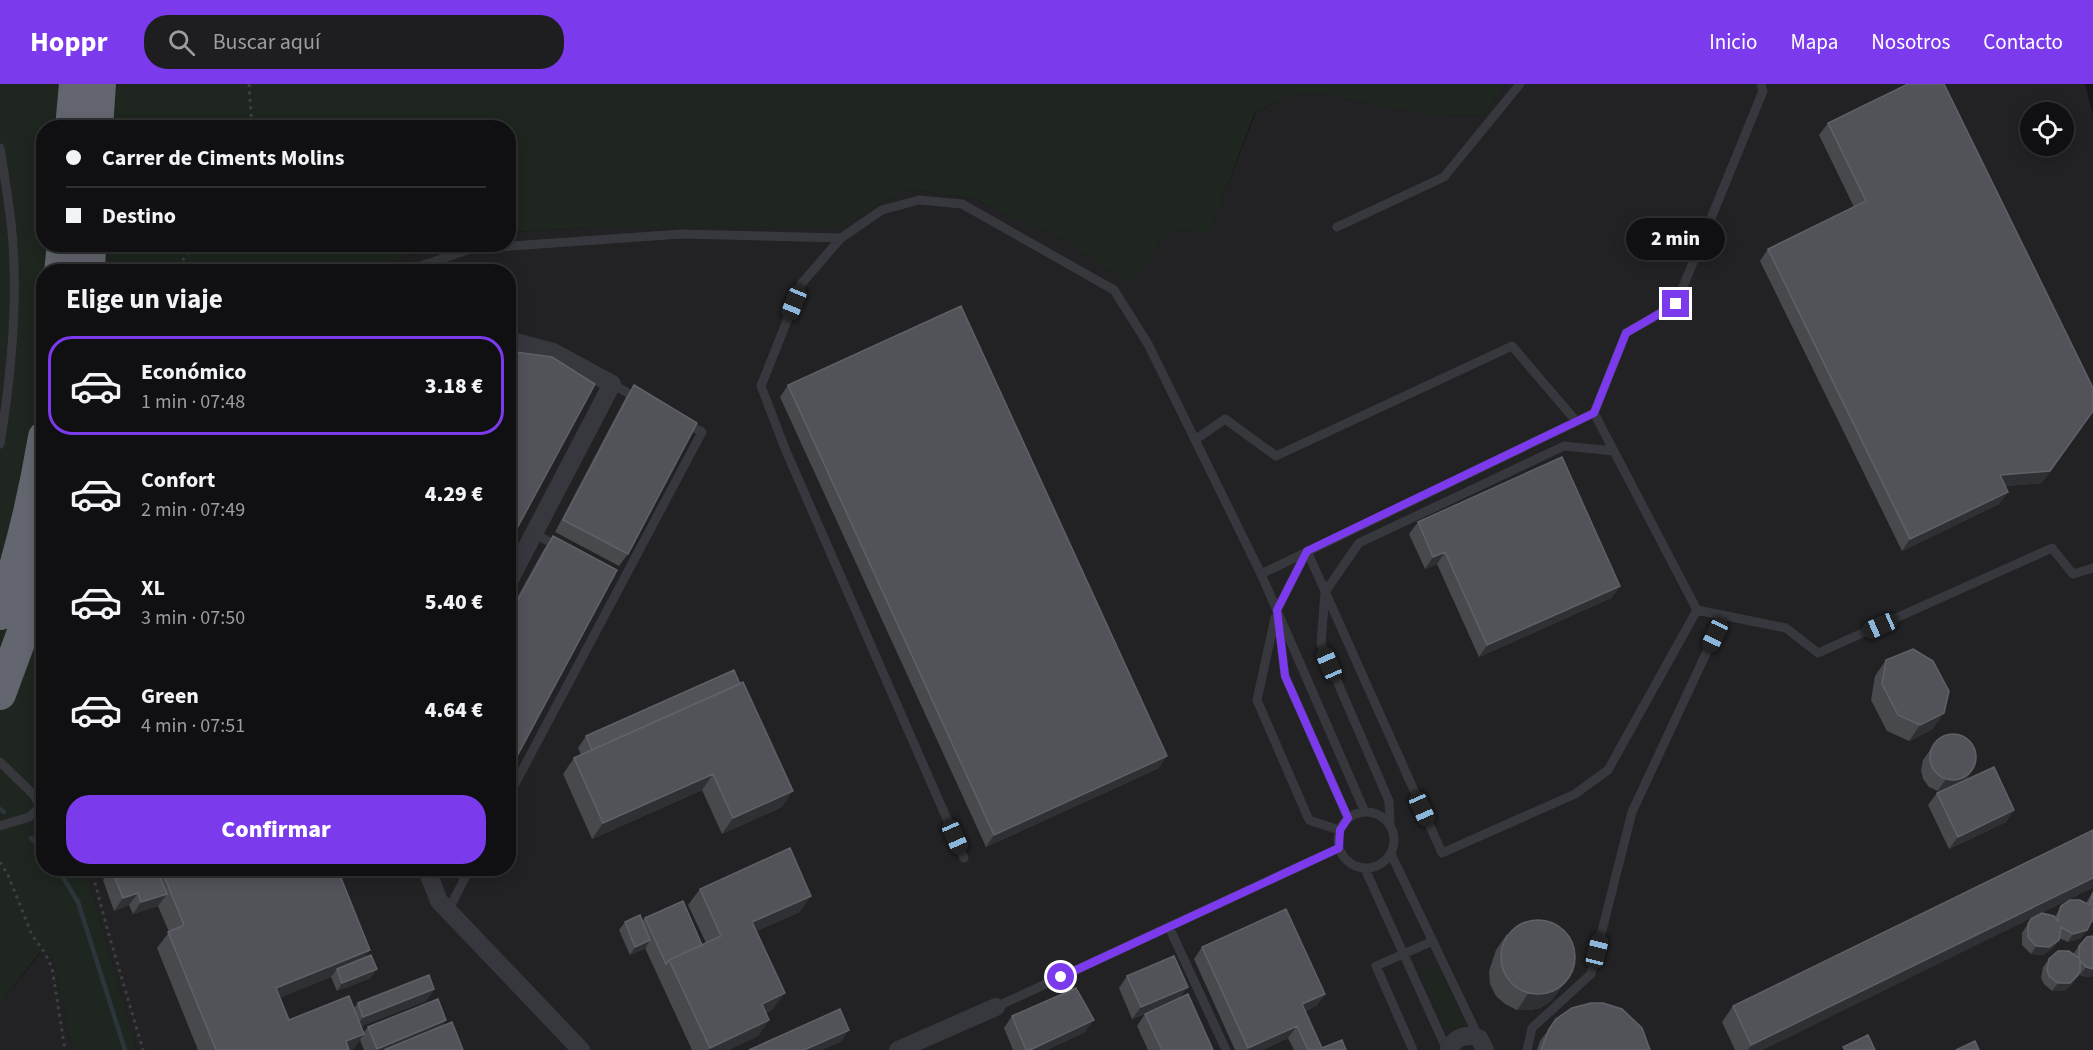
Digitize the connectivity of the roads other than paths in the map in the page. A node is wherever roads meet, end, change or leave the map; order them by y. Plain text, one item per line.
1 (75, 84) edge
2 (100, 84) edge
3 (1520, 84) edge
4 (1761, 84) edge
5 (72, 120) edge
6 (98, 120) edge
7 (0, 148) edge
8 (1337, 227) dead end
9 (841, 238) junction
10 (516, 246) edge
11 (461, 252) edge
12 (427, 264) edge
13 (516, 342) edge
14 (612, 384) junction
15 (652, 405) edge
16 (1594, 413) junction
17 (672, 416) edge
18 (1576, 421) junction
19 (1195, 440) junction
20 (0, 444) edge
21 (1614, 451) junction
22 (36, 482) edge
23 (535, 534) junction
24 (565, 550) edge
25 (1307, 551) junction
26 (516, 568) edge
27 (2093, 568) edge
28 (1261, 574) junction
29 (614, 576) edge
30 (623, 582) junction
31 (36, 589) edge
32 (1325, 592) junction
33 (1277, 610) junction
34 (1697, 610) junction
35 (0, 614) edge
36 (1724, 615) junction
37 (0, 693) edge
38 (0, 762) edge
39 (516, 782) edge
40 (36, 799) edge
41 (36, 812) edge
42 (1365, 812) junction
43 (1348, 818) junction
44 (1390, 825) junction
45 (0, 826) edge
46 (1340, 830) junction
47 (1339, 848) junction
48 (1391, 854) junction
49 (964, 858) dead end
50 (1365, 869) junction
51 (429, 876) edge
52 (466, 876) edge
53 (448, 911) junction
54 (1169, 927) junction
55 (1432, 941) junction
56 (1404, 954) junction
57 (996, 1007) joint
58 (1482, 1044) edge
59 (581, 1050) edge
60 (898, 1050) edge
61 (1226, 1050) edge
62 (1413, 1050) edge
63 (1448, 1050) edge
64 (1527, 1050) edge

1 - 5 highway
2 - 6 highway
3 - 8 lane
4 - 16 lane
7 - 20 lane
9 - 10 lane
9 - 19 lane
9 - 49 lane
11 - 12 lane
13 - 14 street
14 - 15 lane
14 - 23 street
16 - 18 lane
16 - 21 lane
17 - 30 lane
18 - 19 lane
18 - 25 lane
19 - 28 lane
21 - 32 lane
21 - 34 lane
22 - 35 highway
23 - 24 lane
23 - 26 street
25 - 28 lane
25 - 32 lane
25 - 33 lane
27 - 36 lane
28 - 33 lane
29 - 30 lane
30 - 39 lane
31 - 37 highway
32 - 34 lane
32 - 44 lane
33 - 42 lane
33 - 43 lane
33 - 46 lane
34 - 36 lane
36 - 64 lane
38 - 40 lane
41 - 45 lane
42 - 43 lane
42 - 44 lane
43 - 46 lane
44 - 48 lane
46 - 47 lane
47 - 50 lane
47 - 54 lane
48 - 50 lane
48 - 55 lane
50 - 56 lane
51 - 53 street
52 - 53 lane
53 - 59 street
54 - 57 lane
54 - 61 lane
55 - 56 lane
55 - 58 lane
56 - 62 lane
56 - 63 lane
57 - 60 street
58 - 63 street

